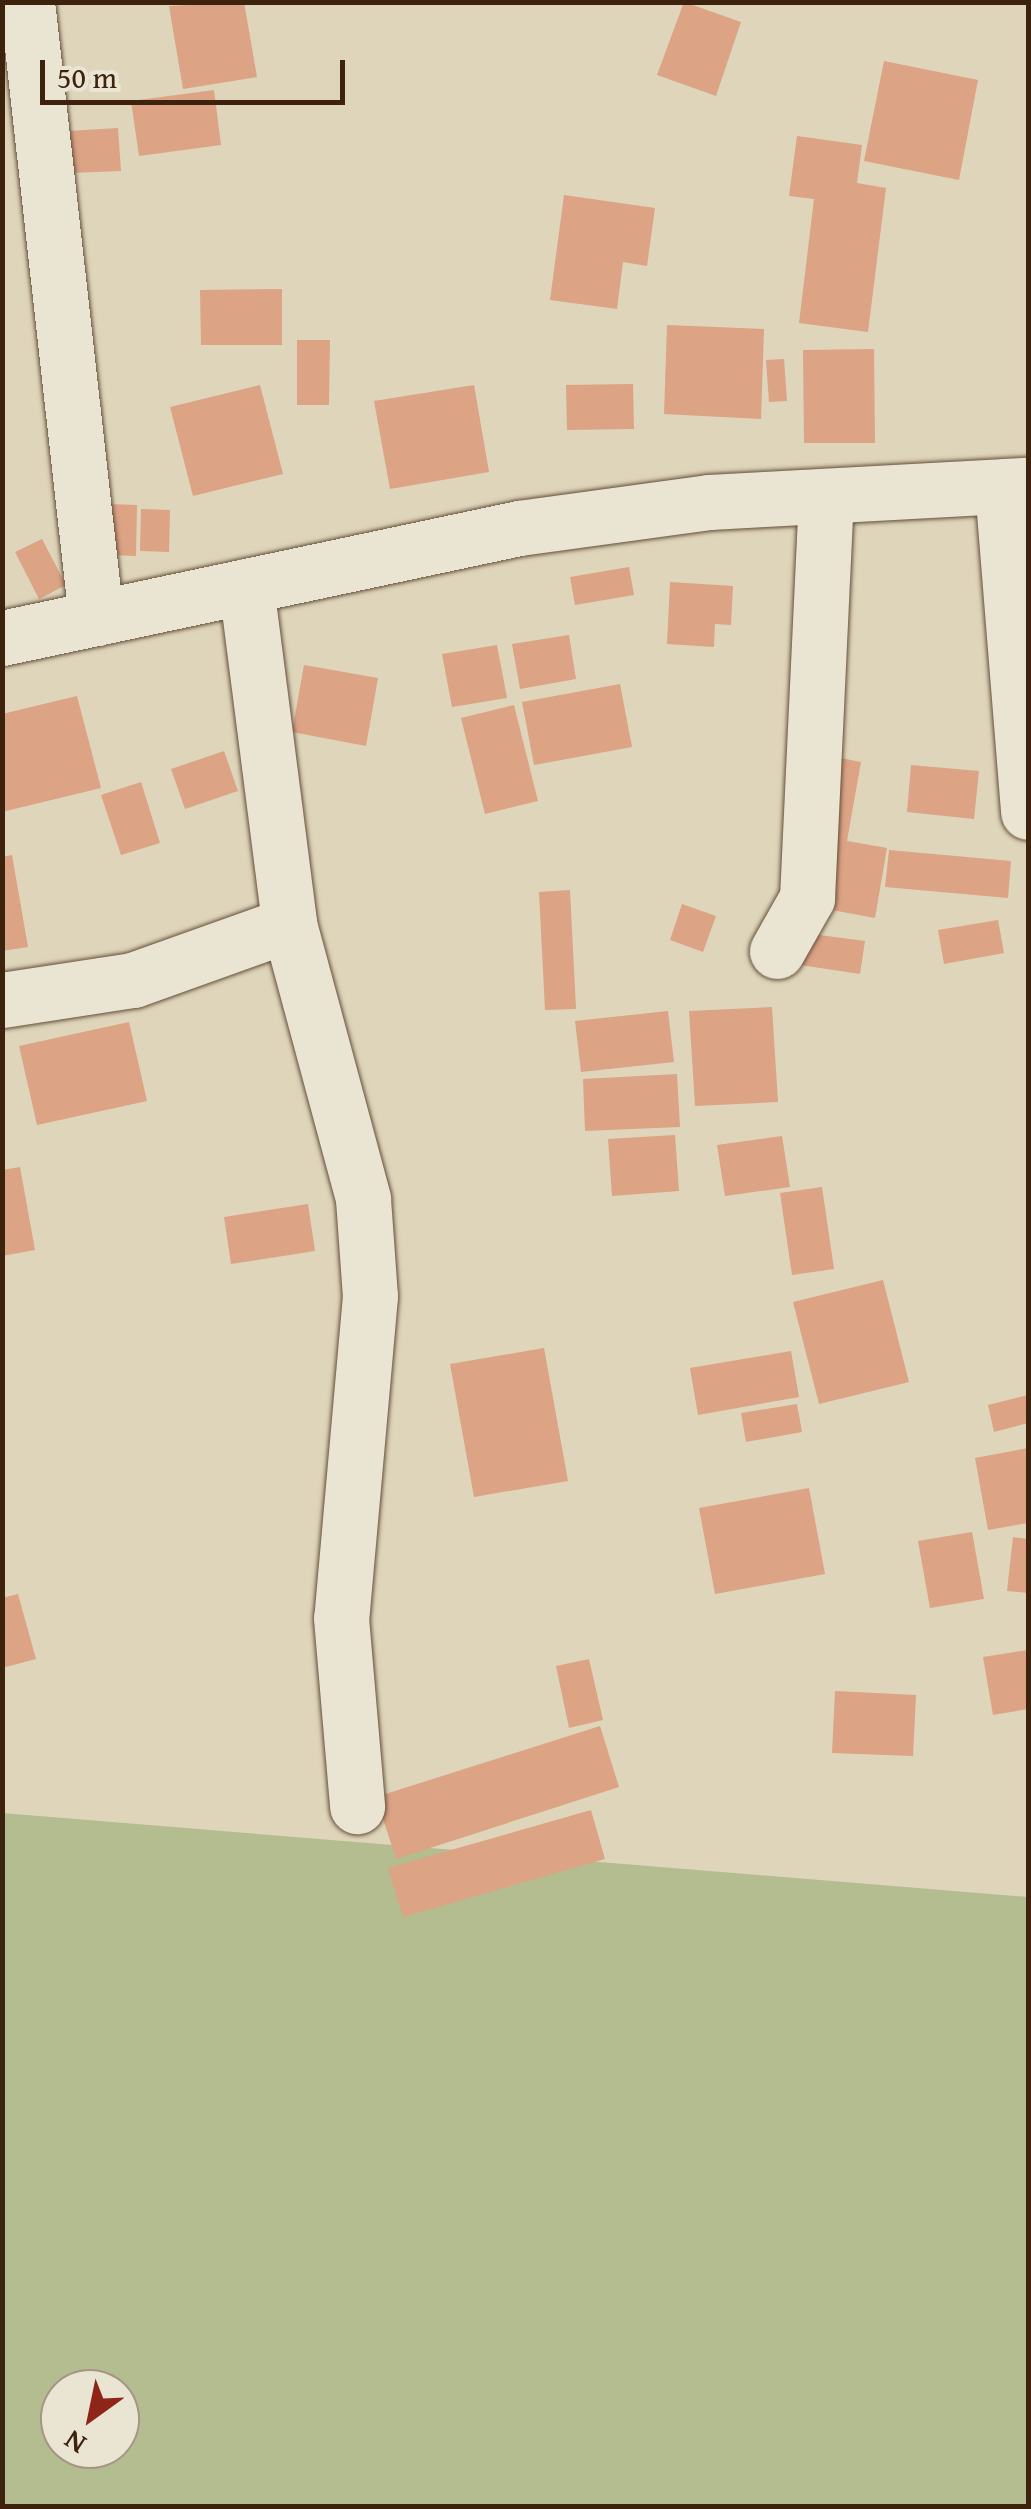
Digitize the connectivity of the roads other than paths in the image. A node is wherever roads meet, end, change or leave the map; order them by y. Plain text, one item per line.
1 (27, 2) edge
2 (1015, 486) edge
3 (826, 498) junction
4 (246, 586) junction
5 (96, 618) junction
6 (2, 638) edge
7 (1028, 812) edge
8 (289, 924) junction
9 (777, 951) dead end
10 (2, 1000) edge
11 (358, 1806) dead end

1 - 5 street
2 - 3 street
2 - 7 street
3 - 4 street
3 - 9 street
4 - 5 street
4 - 8 street
5 - 6 street
8 - 10 street
8 - 11 street

